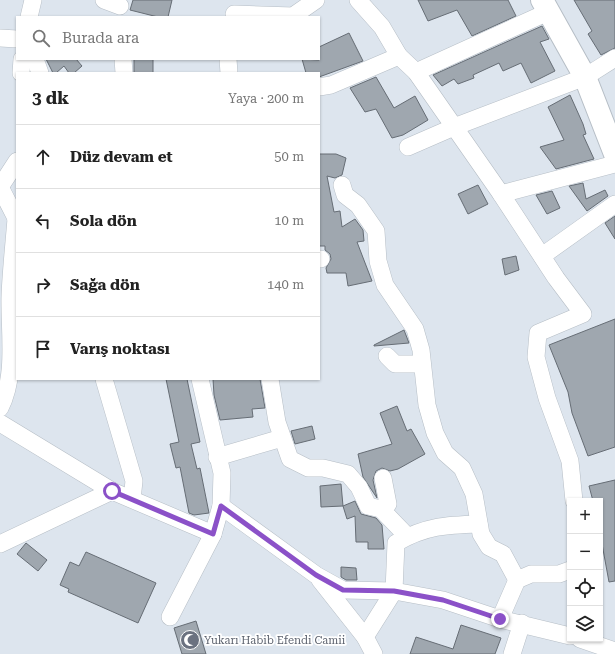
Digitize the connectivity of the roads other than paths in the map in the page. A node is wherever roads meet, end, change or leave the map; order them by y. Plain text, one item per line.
1 (33, 0) edge
2 (104, 0) edge
3 (316, 0) edge
4 (358, 0) edge
5 (545, 6) edge
6 (121, 8) edge
7 (235, 10) edge
8 (29, 16) edge
9 (0, 38) edge
10 (16, 39) edge
11 (399, 56) junction
12 (615, 58) edge
13 (22, 60) edge
14 (35, 60) edge
15 (123, 60) edge
16 (228, 60) edge
17 (21, 72) edge
18 (40, 72) edge
19 (124, 72) edge
20 (229, 72) edge
21 (416, 72) junction
22 (585, 77) junction
23 (320, 87) edge
24 (454, 127) junction
25 (408, 147) dead end
26 (615, 154) edge
27 (16, 163) edge
28 (615, 164) edge
29 (342, 185) dead end
30 (0, 187) edge
31 (501, 194) junction
32 (615, 204) edge
33 (16, 217) edge
34 (16, 230) edge
35 (542, 256) junction
36 (387, 356) dead end
37 (422, 364) junction
38 (104, 380) edge
39 (200, 380) edge
40 (270, 380) edge
41 (0, 408) edge
42 (0, 423) edge
43 (282, 438) junction
44 (217, 457) junction
45 (383, 478) dead end
46 (112, 491) junction
47 (574, 498) edge
48 (132, 499) junction
49 (221, 506) junction
50 (381, 509) junction
51 (479, 524) junction
52 (213, 534) junction
53 (407, 536) junction
54 (4, 538) edge
55 (567, 571) edge
56 (316, 575) junction
57 (517, 580) junction
58 (394, 591) junction
59 (170, 617) dead end
60 (500, 619) junction
61 (522, 623) junction
62 (567, 635) edge
63 (365, 638) junction
64 (589, 642) edge
65 (615, 651) edge
66 (374, 654) edge
67 (512, 654) edge

1 - 8 street
2 - 6 street
3 - 7 street
4 - 11 street
5 - 21 street
5 - 22 main road
9 - 10 street
11 - 21 street
11 - 23 street
12 - 22 street
13 - 17 street
14 - 18 street
15 - 19 street
16 - 20 street
21 - 24 street
22 - 24 street
22 - 26 main road
24 - 25 street
24 - 31 street
27 - 30 street
28 - 31 street
29 - 37 street
30 - 33 street
31 - 35 street
32 - 35 street
34 - 41 street
35 - 47 street
36 - 37 street
37 - 51 street
38 - 48 street
39 - 44 street
40 - 43 street
42 - 46 street
43 - 44 street
43 - 50 street
44 - 49 street
45 - 50 street
46 - 48 street
46 - 54 street
48 - 52 street
49 - 52 street
49 - 56 street
50 - 53 street
51 - 53 street
51 - 57 street
52 - 59 street
53 - 58 street
55 - 57 street
56 - 58 street
56 - 63 street
57 - 60 street
58 - 60 street
58 - 63 street
60 - 61 street
61 - 62 street
61 - 67 street
63 - 66 street
64 - 65 street

